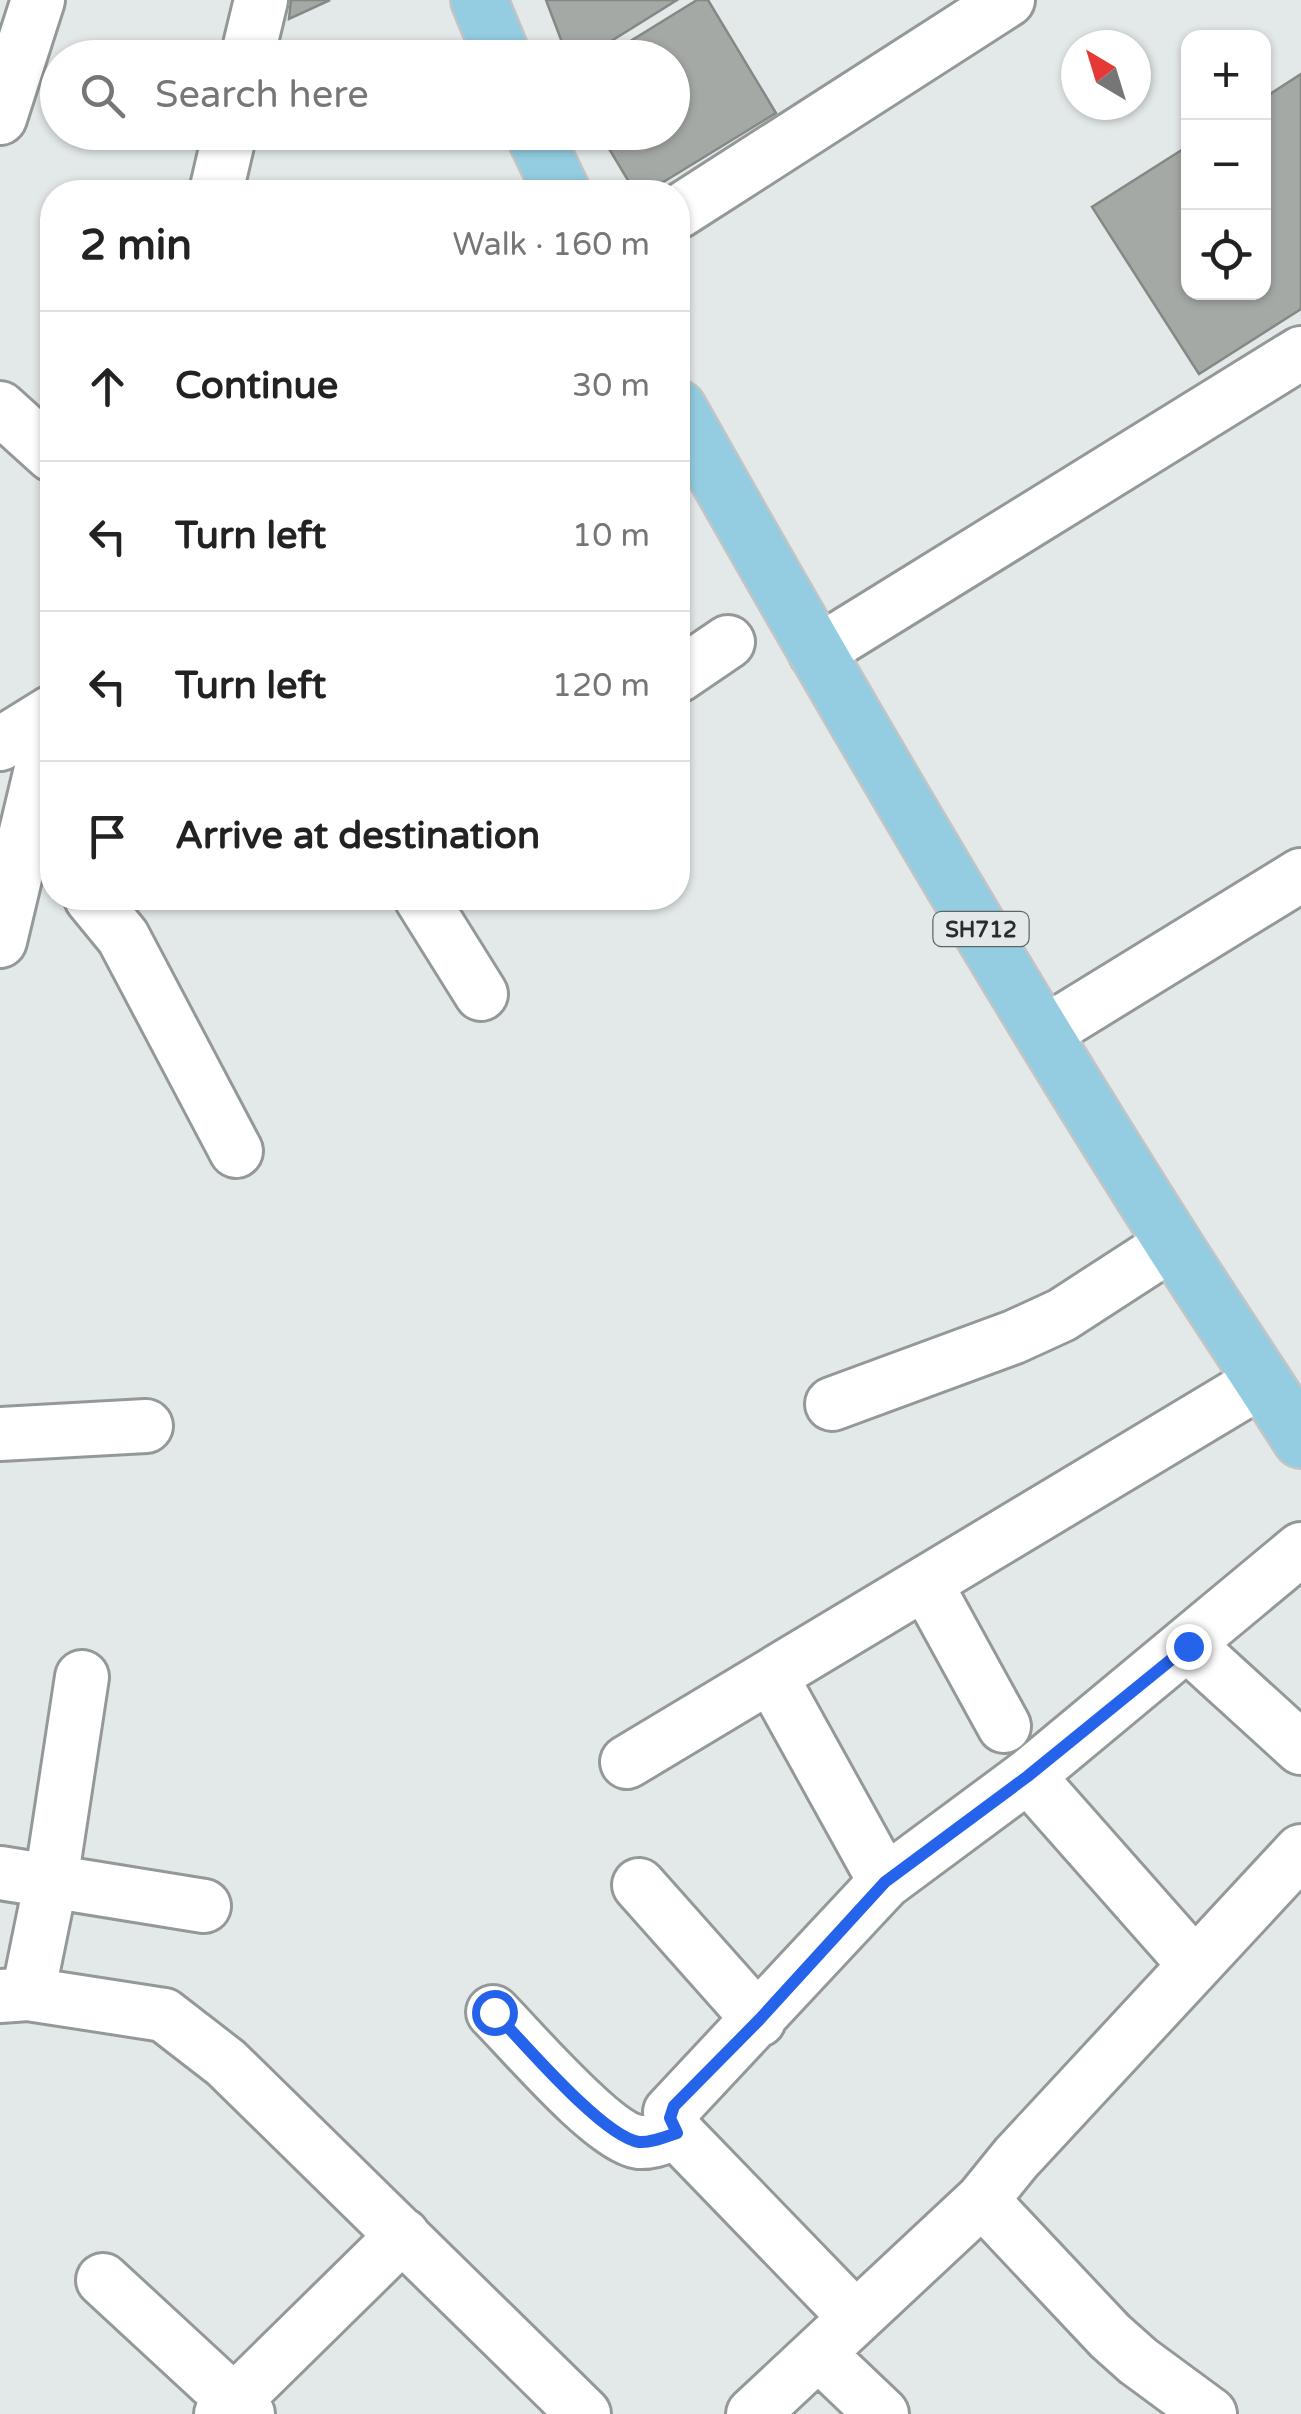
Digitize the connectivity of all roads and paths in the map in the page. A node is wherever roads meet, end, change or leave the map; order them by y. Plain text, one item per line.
1 (38, 0) edge
2 (261, 0) edge
3 (479, 0) edge
4 (1008, 0) edge
5 (251, 40) edge
6 (496, 40) edge
7 (0, 118) edge
8 (226, 150) edge
9 (542, 150) edge
10 (219, 180) edge
11 (556, 180) edge
12 (690, 204) edge
13 (1301, 353) edge
14 (0, 408) edge
15 (690, 429) edge
16 (40, 445) edge
17 (728, 642) dead end
18 (816, 653) junction
19 (690, 668) edge
20 (40, 719) edge
21 (0, 744) edge
22 (40, 808) edge
23 (39, 847) edge
24 (1301, 875) edge
25 (101, 910) edge
26 (428, 910) edge
27 (0, 941) edge
28 (481, 994) dead end
29 (1044, 1033) junction
30 (236, 1151) dead end
31 (1173, 1242) junction
32 (1263, 1380) junction
33 (832, 1404) dead end
34 (146, 1426) dead end
35 (0, 1434) edge
36 (1301, 1440) edge
37 (1301, 1549) edge
38 (926, 1584) junction
39 (1188, 1646) junction
40 (771, 1676) junction
41 (82, 1677) dead end
42 (1004, 1726) dead end
43 (1301, 1748) edge
44 (626, 1762) dead end
45 (1028, 1776) junction
46 (1301, 1851) edge
47 (0, 1873) edge
48 (51, 1882) junction
49 (885, 1882) junction
50 (638, 1885) dead end
51 (204, 1906) dead end
52 (1195, 1965) junction
53 (14, 1995) edge
54 (494, 2012) dead end
55 (759, 2020) junction
56 (677, 2133) junction
57 (982, 2200) junction
58 (403, 2236) junction
59 (103, 2280) dead end
60 (855, 2317) junction
61 (819, 2354) junction
62 (234, 2409) edge
63 (584, 2414) edge
64 (754, 2414) edge
65 (882, 2414) edge
66 (1210, 2414) edge

1 - 7 street
2 - 5 street
3 - 6 main road
4 - 12 street
8 - 10 street
9 - 11 main road
13 - 18 street
14 - 16 street
15 - 18 main road, SH712
17 - 19 street
18 - 29 main road, SH712
20 - 21 street
22 - 23 street
23 - 27 street
24 - 29 street
25 - 30 street
26 - 28 street
29 - 31 main road, SH712
31 - 32 main road, SH712
31 - 33 street
32 - 36 main road, SH712
32 - 38 street
34 - 35 street
37 - 39 street
38 - 40 street
38 - 42 street
39 - 43 street
39 - 45 street
40 - 44 street
40 - 49 street
41 - 48 street
45 - 49 street
45 - 52 street
46 - 52 street
47 - 48 street
48 - 51 street
48 - 53 street
49 - 55 street
50 - 55 street
52 - 57 street
53 - 58 street
54 - 56 street
55 - 56 street
56 - 60 street
57 - 60 street
57 - 66 street
58 - 62 street
58 - 63 street
59 - 62 street
60 - 61 street
61 - 64 street
61 - 65 street

